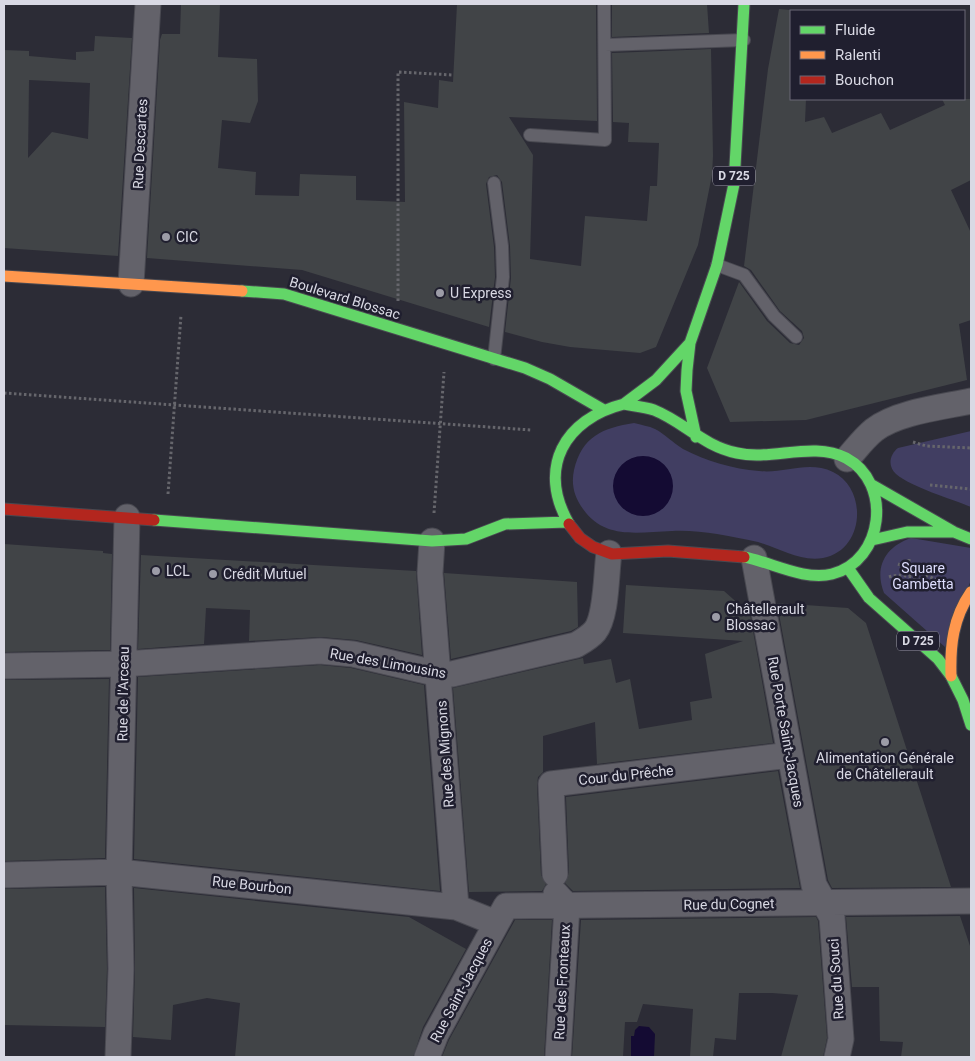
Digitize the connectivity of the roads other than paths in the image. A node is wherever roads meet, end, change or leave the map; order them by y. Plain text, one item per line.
1 (148, 4) edge
2 (604, 4) edge
3 (744, 4) edge
4 (744, 40) junction
5 (604, 45) junction
6 (530, 135) dead end
7 (494, 183) dead end
8 (717, 265) junction
9 (4, 276) edge
10 (132, 284) junction
11 (796, 336) dead end
12 (690, 343) junction
13 (494, 359) junction
14 (971, 400) edge
15 (624, 404) junction
16 (602, 409) junction
17 (696, 437) junction
18 (847, 459) junction
19 (872, 485) junction
20 (4, 509) edge
21 (127, 517) junction
22 (567, 522) junction
23 (954, 532) junction
24 (971, 538) edge
25 (872, 540) junction
26 (432, 541) junction
27 (609, 553) junction
28 (754, 558) junction
29 (848, 568) junction
30 (968, 595) edge
31 (123, 664) junction
32 (4, 666) edge
33 (439, 674) junction
34 (951, 676) junction
35 (971, 725) edge
36 (790, 754) junction
37 (119, 872) junction
38 (4, 875) edge
39 (559, 891) junction
40 (971, 900) edge
41 (825, 902) junction
42 (456, 907) junction
43 (496, 923) junction
44 (118, 1057) edge
45 (427, 1057) edge
46 (558, 1057) edge
47 (837, 1057) edge

1 - 10 street, Rue Descartes
2 - 5 lane
3 - 4 main road, D 725
4 - 5 lane
4 - 8 main road, D 725
5 - 6 lane
7 - 13 lane
8 - 11 lane
8 - 12 main road, D 725
9 - 10 main road, Boulevard Blossac
10 - 13 main road, Boulevard Blossac
12 - 15 main road, D 725
12 - 17 main road, D 725
13 - 16 main road, Boulevard Blossac
14 - 18 street
15 - 16 main road
15 - 17 main road
16 - 22 main road
17 - 18 main road
18 - 19 main road
19 - 23 main road
19 - 25 main road
20 - 21 main road
21 - 26 main road
21 - 31 street, Rue de l'Arceau
22 - 26 main road
22 - 27 main road
23 - 24 main road
23 - 25 main road
25 - 29 main road
26 - 33 street, Rue des Mignons
27 - 28 main road
27 - 33 street, Rue des Limousins
28 - 29 main road
28 - 36 street, Rue Porte Saint-Jacques
29 - 34 main road, D 725
30 - 34 main road, D 725
31 - 32 street, Rue des Limousins
31 - 33 street, Rue des Limousins
31 - 37 street, Rue de l'Arceau
33 - 42 street, Rue des Mignons
34 - 35 main road, D 725
36 - 39 street, Cour du Prêche
36 - 41 street, Rue Porte Saint-Jacques
37 - 38 street, Rue Bourbon
37 - 42 street, Rue Bourbon
37 - 44 street, Rue de l'Arceau
39 - 41 street, Rue du Cognet
39 - 43 street, Rue du Cognet
39 - 46 street, Rue des Fronteaux
40 - 41 street, Rue du Cognet
41 - 47 street, Rue du Souci
42 - 43 street, Rue Bourbon
43 - 45 street, Rue Saint-Jacques

